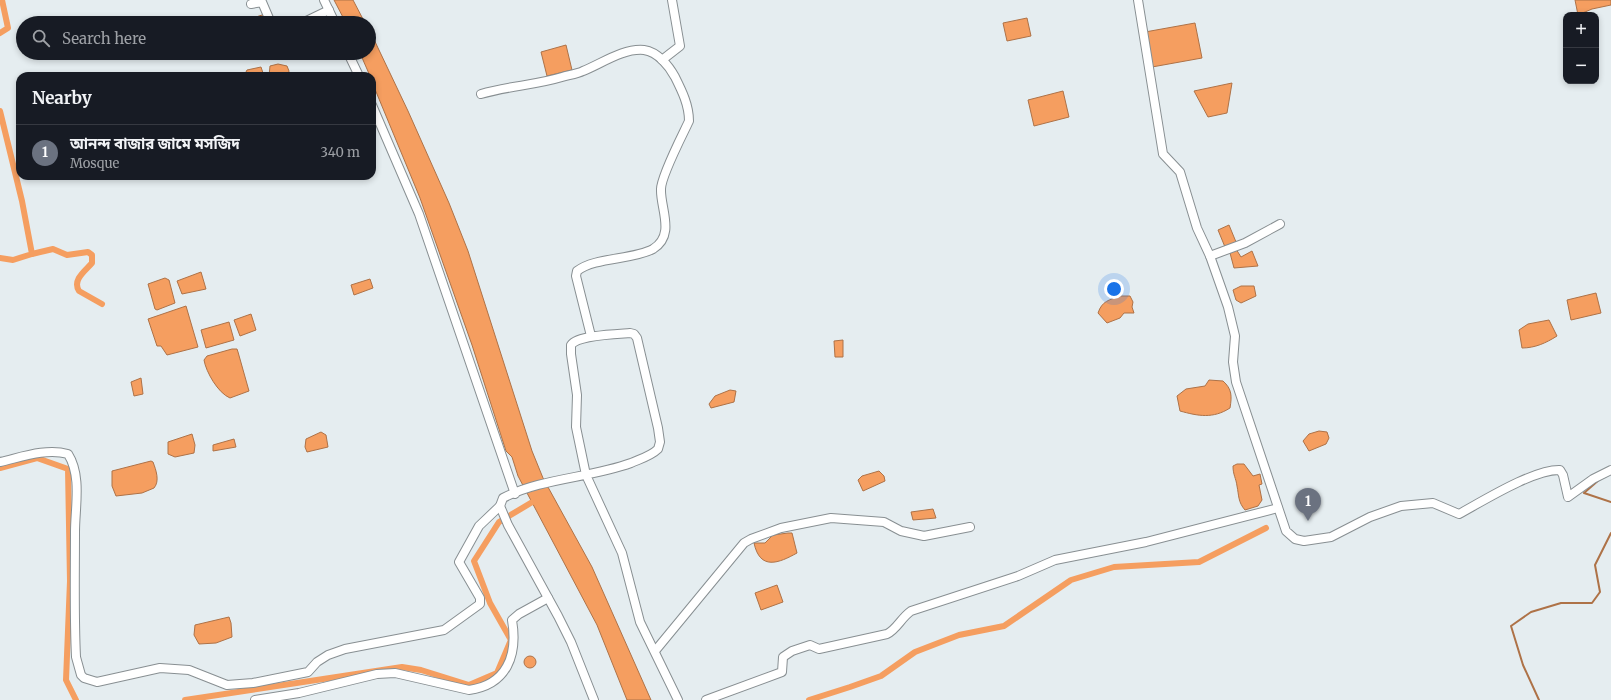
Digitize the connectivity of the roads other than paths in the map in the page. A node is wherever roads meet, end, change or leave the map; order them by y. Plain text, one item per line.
1 (324, 0) edge
2 (672, 0) edge
3 (1138, 0) edge
4 (251, 4) dead end
5 (329, 10) junction
6 (268, 16) edge
7 (317, 16) edge
8 (332, 16) edge
9 (351, 60) edge
10 (662, 60) junction
11 (357, 72) edge
12 (481, 94) dead end
13 (376, 114) edge
14 (1280, 224) dead end
15 (1210, 256) junction
16 (591, 336) junction
17 (0, 462) edge
18 (1611, 470) edge
19 (586, 475) junction
20 (519, 492) junction
21 (501, 508) junction
22 (1278, 508) junction
23 (970, 528) dead end
24 (548, 598) junction
25 (655, 651) junction
26 (255, 700) edge
27 (594, 700) edge
28 (678, 700) edge
29 (706, 700) edge

1 - 5 street
2 - 10 street
3 - 15 street
4 - 6 street
5 - 7 street
5 - 8 street
9 - 11 street
10 - 12 street
10 - 16 street
13 - 20 street
14 - 15 street
15 - 22 street
16 - 19 street
16 - 19 street
17 - 21 street
18 - 22 street
19 - 20 street
19 - 25 street
20 - 21 street
21 - 24 street
22 - 29 street
23 - 25 street
24 - 26 street
24 - 27 street
25 - 28 street

